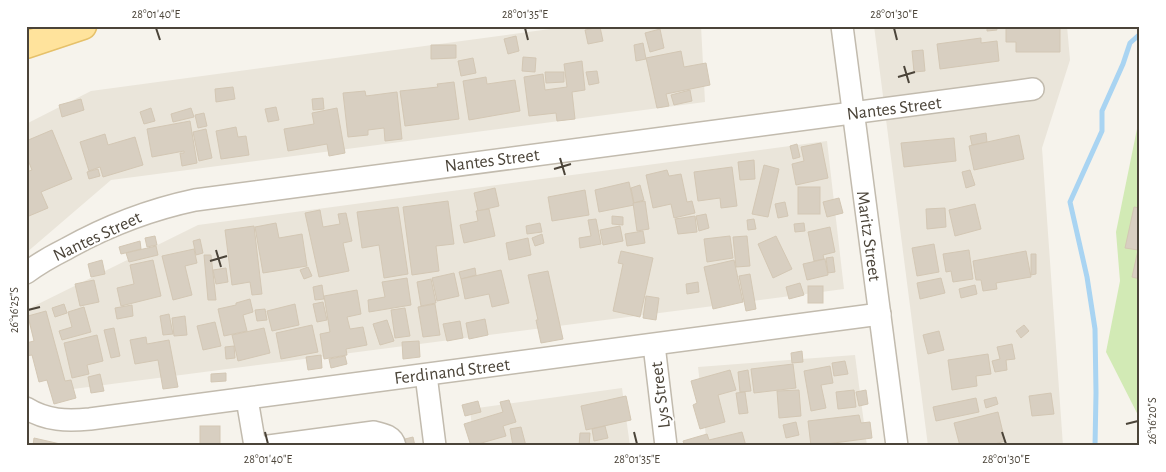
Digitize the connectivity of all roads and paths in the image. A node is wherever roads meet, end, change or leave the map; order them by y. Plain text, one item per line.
1 (83, 26) edge
2 (842, 26) edge
3 (26, 45) edge
4 (1033, 89) dead end
5 (853, 113) junction
6 (26, 273) edge
7 (880, 314) junction
8 (654, 345) junction
9 (426, 375) junction
10 (247, 399) junction
11 (26, 408) edge
12 (255, 446) edge
13 (269, 446) edge
14 (396, 446) edge
15 (435, 446) edge
16 (666, 446) edge
17 (897, 446) edge

1 - 3 main road
2 - 5 street, Maritz Street
4 - 5 street, Nantes Street
5 - 6 street, Nantes Street
5 - 7 street, Maritz Street
7 - 8 street, Ferdinand Street
7 - 17 street, Maritz Street
8 - 9 street, Ferdinand Street
8 - 16 street, Lys Street
9 - 10 street, Ferdinand Street
9 - 15 street
10 - 11 street, Ferdinand Street
10 - 12 street
13 - 14 street

